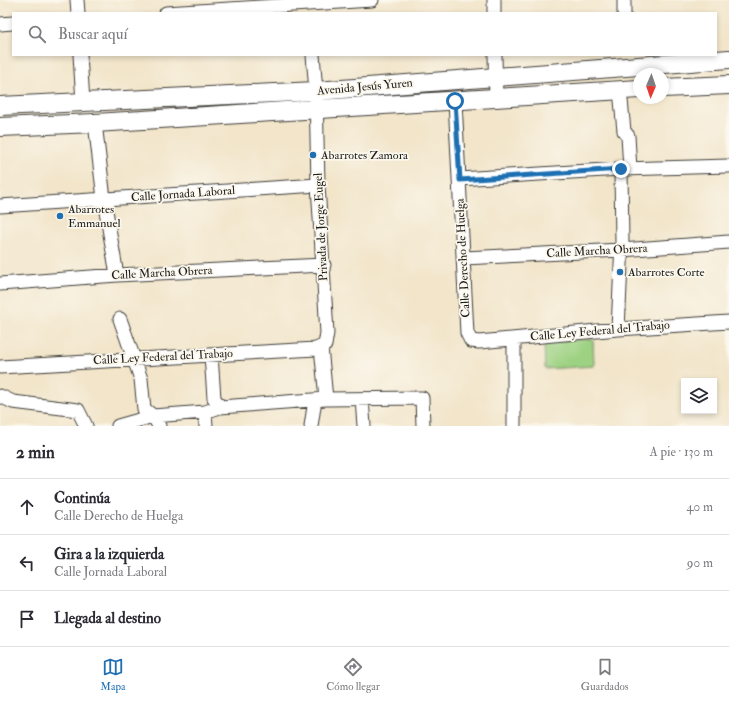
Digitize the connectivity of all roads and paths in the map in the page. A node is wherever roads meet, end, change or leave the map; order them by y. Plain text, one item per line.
1 (77, 0) edge
2 (372, 0) edge
3 (494, 0) edge
4 (624, 0) edge
5 (308, 6) edge
6 (78, 12) edge
7 (186, 12) edge
8 (494, 12) edge
9 (624, 12) edge
10 (12, 23) edge
11 (0, 24) edge
12 (80, 56) edge
13 (313, 56) edge
14 (495, 56) edge
15 (729, 59) edge
16 (624, 61) edge
17 (496, 76) junction
18 (729, 85) edge
19 (669, 88) edge
20 (633, 89) edge
21 (620, 90) junction
22 (316, 91) junction
23 (496, 99) junction
24 (455, 101) junction
25 (83, 102) junction
26 (0, 106) edge
27 (317, 109) junction
28 (95, 123) junction
29 (0, 127) edge
30 (729, 166) edge
31 (625, 169) junction
32 (460, 180) junction
33 (318, 185) junction
34 (104, 199) junction
35 (0, 206) edge
36 (729, 242) edge
37 (621, 250) junction
38 (464, 258) junction
39 (324, 265) junction
40 (117, 275) junction
41 (0, 284) edge
42 (120, 319) dead end
43 (729, 322) edge
44 (618, 329) junction
45 (514, 339) junction
46 (472, 340) joint
47 (323, 346) junction
48 (211, 355) junction
49 (133, 359) junction
50 (0, 367) edge
51 (0, 396) edge
52 (362, 399) junction
53 (320, 400) junction
54 (220, 407) junction
55 (205, 412) junction
56 (156, 421) edge
57 (311, 422) edge
58 (86, 426) edge
59 (118, 426) edge
60 (206, 426) edge
61 (364, 426) edge
62 (423, 426) edge
63 (514, 426) edge

1 - 6 street
2 - 5 street
3 - 8 street
4 - 9 street
5 - 7 street
10 - 11 street
12 - 25 street
13 - 22 street, Privada de Jorge Eugel
14 - 17 street
15 - 16 street, Avenida Jesús Yuren
16 - 17 street, Avenida Jesús Yuren
17 - 22 street, Avenida Jesús Yuren
17 - 23 street
18 - 19 street
20 - 21 street, Avenida Jesús Yuren
21 - 23 street, Avenida Jesús Yuren
21 - 31 street
22 - 25 street, Avenida Jesús Yuren
22 - 27 street, Privada de Jorge Eugel
23 - 24 street, Avenida Jesús Yuren
24 - 27 street, Avenida Jesús Yuren
24 - 32 street, Calle Derecho de Huelga
25 - 26 street, Avenida Jesús Yuren
27 - 28 street, Avenida Jesús Yuren
27 - 33 street, Privada de Jorge Eugel
28 - 29 street, Avenida Jesús Yuren
28 - 34 street
30 - 31 street
31 - 32 street
31 - 37 street
32 - 38 street, Calle Derecho de Huelga
33 - 34 street, Calle Jornada Laboral
33 - 39 street, Privada de Jorge Eugel
34 - 35 street, Calle Jornada Laboral
34 - 40 street
36 - 37 street, Calle Marcha Obrera
37 - 38 street, Calle Marcha Obrera
37 - 44 street
38 - 46 street, Calle Derecho de Huelga
39 - 40 street, Calle Marcha Obrera
39 - 47 street, Privada de Jorge Eugel
40 - 41 street, Calle Marcha Obrera
42 - 49 street
43 - 44 street, Calle Ley Federal del Trabajo
44 - 45 street, Calle Ley Federal del Trabajo
45 - 46 street, Calle Ley Federal del Trabajo
45 - 63 street
47 - 48 street, Calle Ley Federal del Trabajo
47 - 53 street, Privada de Jorge Eugel
48 - 49 street, Calle Ley Federal del Trabajo
48 - 54 street
49 - 50 street, Calle Ley Federal del Trabajo
49 - 56 street
51 - 58 street
52 - 53 street
52 - 61 street
52 - 62 street
53 - 54 street
53 - 57 street, Privada de Jorge Eugel
54 - 55 street
55 - 56 street
55 - 60 street
56 - 59 street

